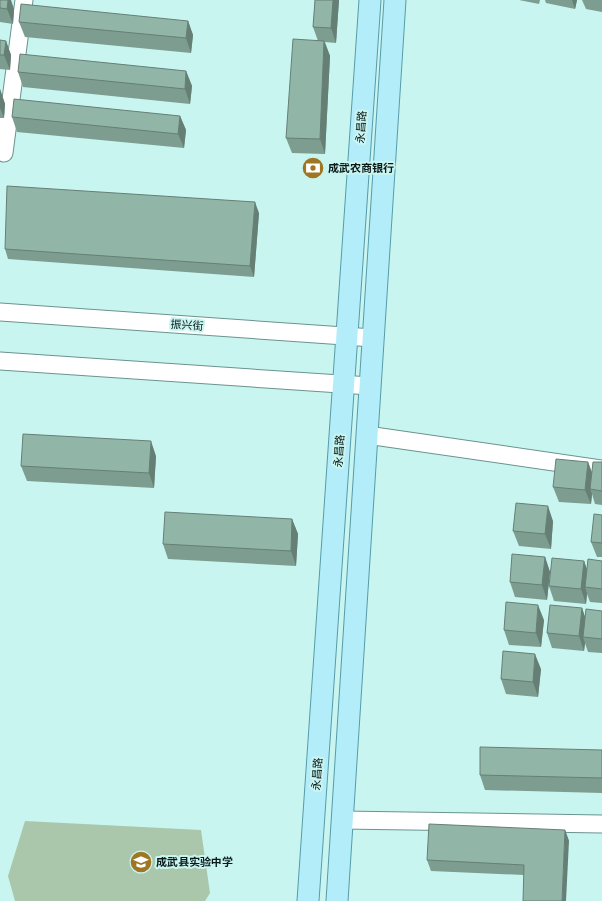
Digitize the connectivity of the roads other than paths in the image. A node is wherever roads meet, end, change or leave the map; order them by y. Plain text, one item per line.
1 (24, 0) edge
2 (370, 0) edge
3 (395, 0) edge
4 (4, 153) dead end
5 (0, 312) edge
6 (347, 336) junction
7 (374, 338) junction
8 (0, 361) edge
9 (344, 384) junction
10 (370, 386) junction
11 (367, 435) junction
12 (602, 469) edge
13 (342, 820) junction
14 (602, 824) edge
15 (308, 901) edge
16 (337, 901) edge

1 - 4 street
2 - 6 main road, 永昌路
3 - 7 main road
5 - 6 street, 振兴街
6 - 7 street, 振兴街
6 - 9 main road, 永昌路
7 - 10 main road
8 - 9 street
9 - 10 street
9 - 15 main road, 永昌路
10 - 11 main road
11 - 12 street
11 - 13 main road
13 - 14 street
13 - 16 main road

